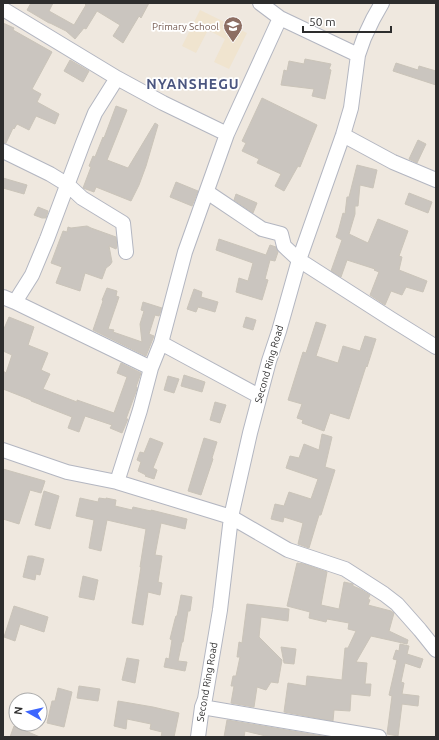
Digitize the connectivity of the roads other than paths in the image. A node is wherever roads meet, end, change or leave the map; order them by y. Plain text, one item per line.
1 (260, 3) edge
2 (382, 3) edge
3 (3, 10) edge
4 (280, 18) junction
5 (358, 55) junction
6 (117, 78) junction
7 (227, 134) junction
8 (343, 136) junction
9 (3, 151) edge
10 (436, 180) edge
11 (68, 184) junction
12 (207, 192) junction
13 (126, 252) dead end
14 (299, 260) junction
15 (9, 300) edge
16 (161, 343) junction
17 (436, 347) edge
18 (151, 368) junction
19 (259, 396) junction
20 (3, 450) edge
21 (117, 482) junction
22 (231, 517) junction
23 (436, 650) edge
24 (202, 707) junction
25 (198, 737) edge
26 (378, 737) edge

1 - 4 street
2 - 5 street, Second Ring Road
3 - 6 street
4 - 5 street
4 - 7 street
5 - 8 street, Second Ring Road
6 - 7 street
6 - 11 street
7 - 12 street
8 - 10 street
8 - 14 street, Second Ring Road
9 - 11 street
11 - 13 street
11 - 15 street
12 - 14 street
12 - 16 street
14 - 17 street
14 - 19 street, Second Ring Road
15 - 18 street
16 - 18 street
16 - 19 street
18 - 21 street
19 - 22 street, Second Ring Road
20 - 21 street
21 - 22 street
22 - 23 street
22 - 24 street, Second Ring Road
24 - 25 street, Second Ring Road
24 - 26 street

